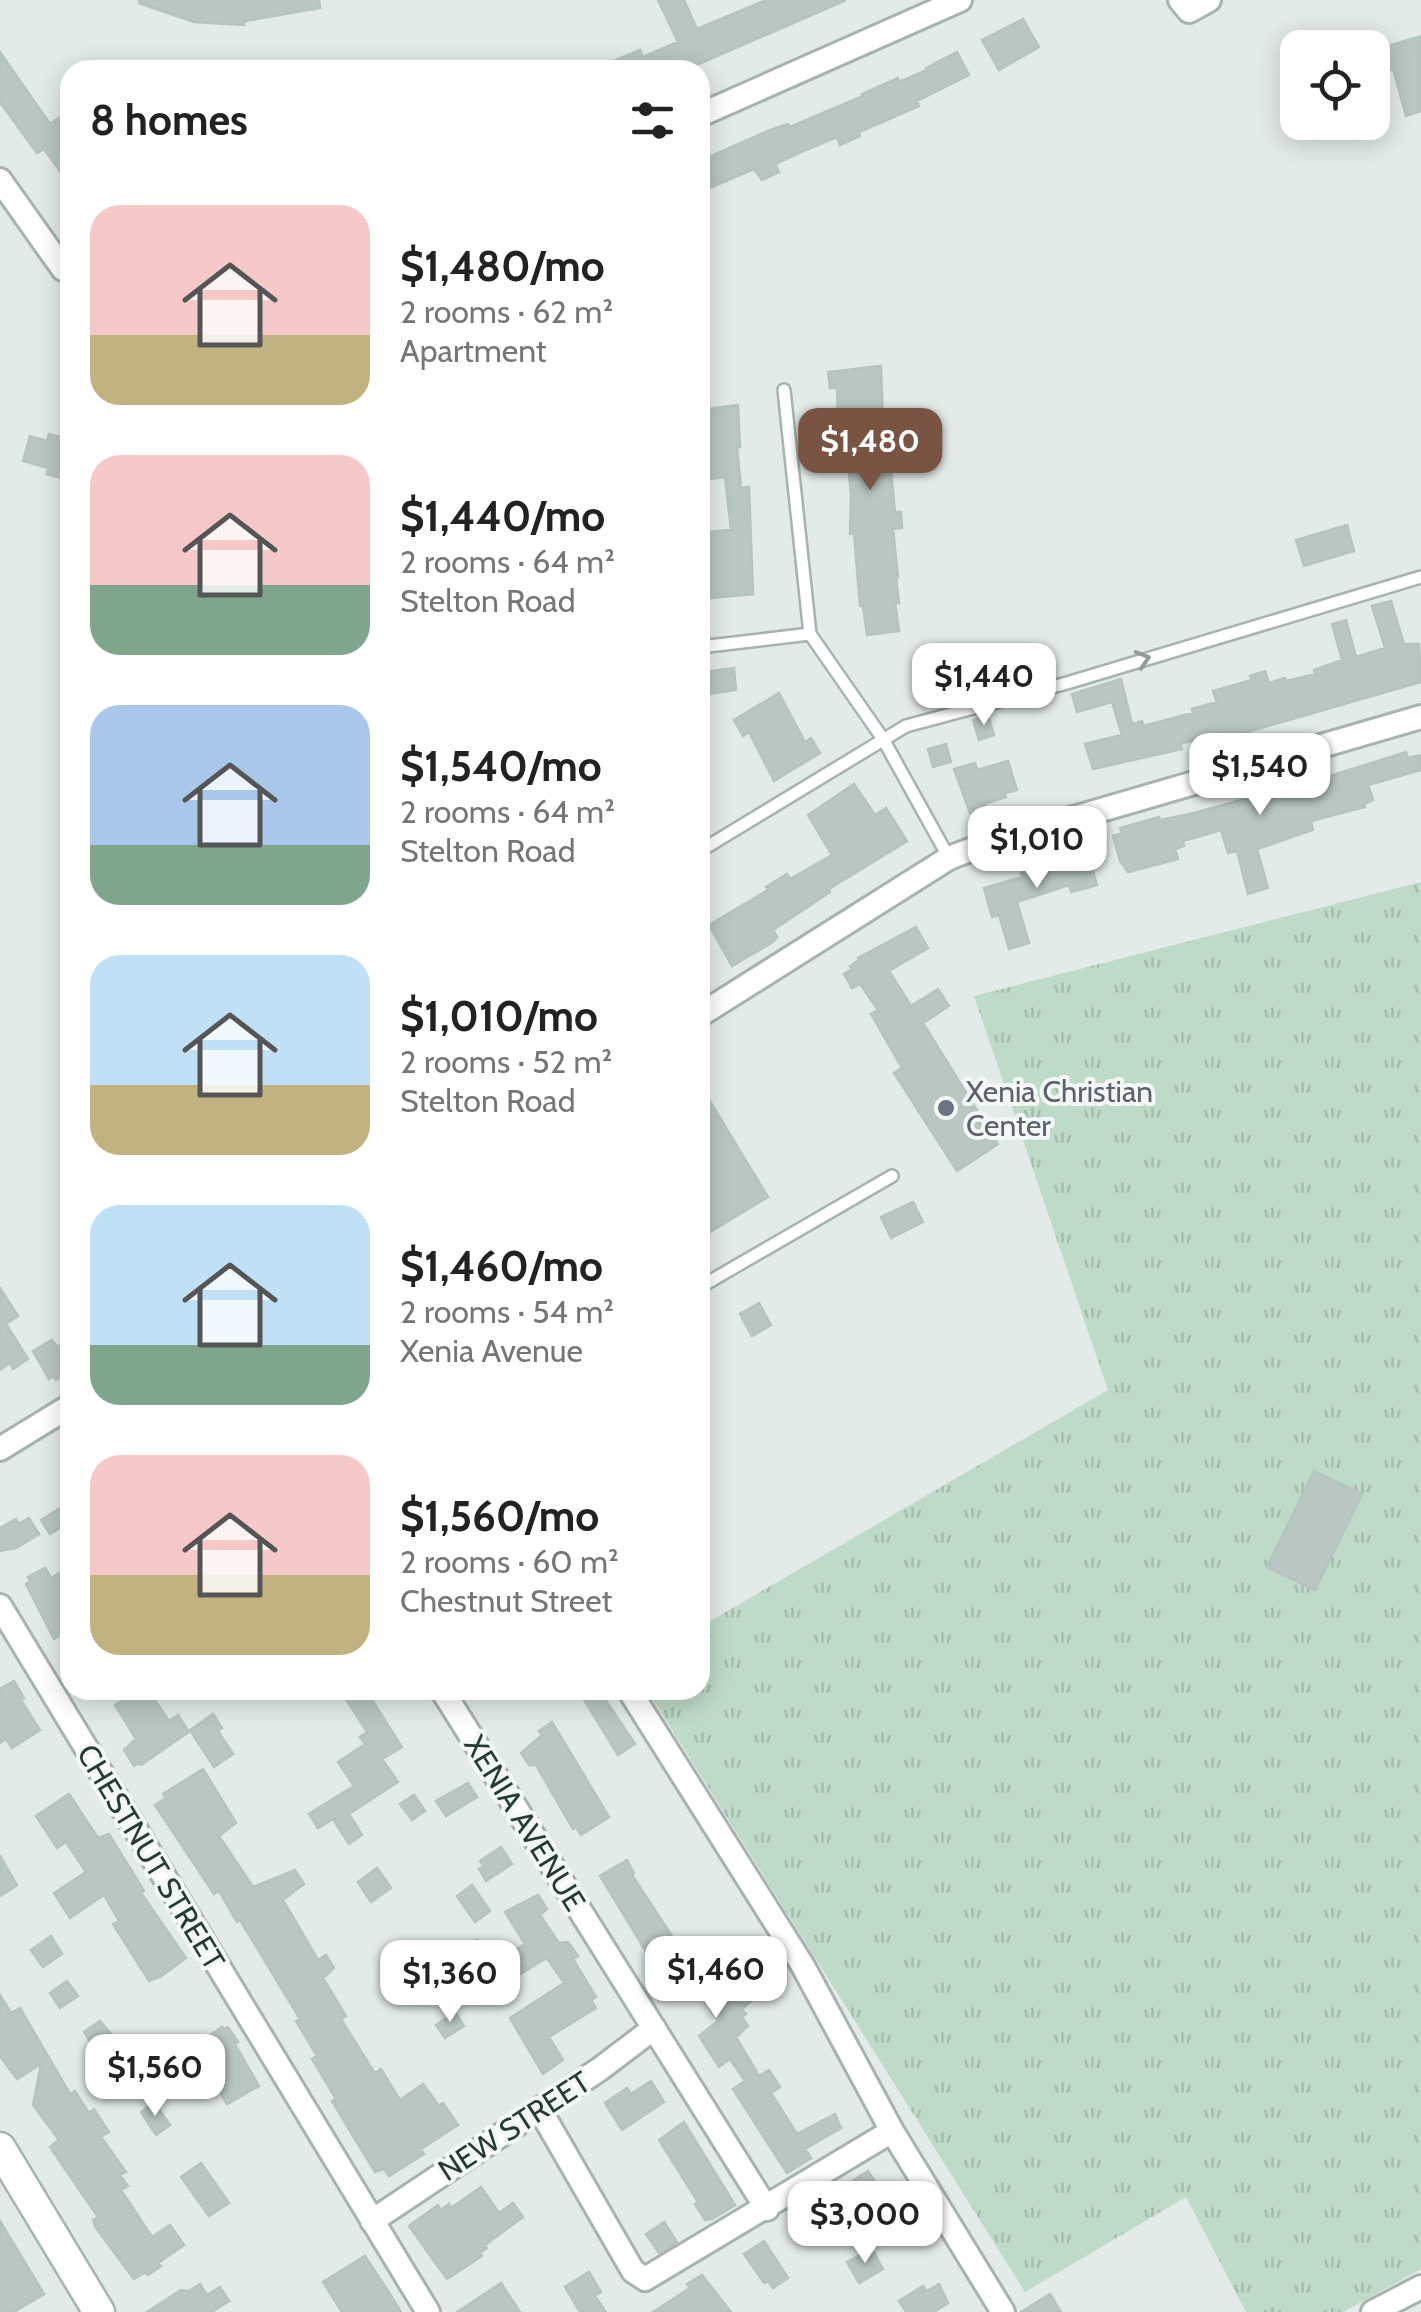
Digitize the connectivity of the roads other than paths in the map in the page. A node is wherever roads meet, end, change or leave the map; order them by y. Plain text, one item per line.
1 (960, 0) edge
2 (1180, 0) edge
3 (1210, 0) edge
4 (710, 111) edge
5 (0, 180) edge
6 (60, 266) edge
7 (784, 390) dead end
8 (1421, 576) edge
9 (810, 634) junction
10 (710, 646) edge
11 (1421, 718) edge
12 (884, 739) junction
13 (710, 845) edge
14 (949, 858) junction
15 (710, 1009) edge
16 (892, 1176) dead end
17 (710, 1281) edge
18 (60, 1412) edge
19 (0, 1450) edge
20 (0, 1606) edge
21 (448, 1700) edge
22 (635, 1700) edge
23 (654, 2028) junction
24 (540, 2110) junction
25 (892, 2131) junction
26 (0, 2148) edge
27 (767, 2209) junction
28 (372, 2221) junction
29 (1421, 2287) edge
30 (99, 2312) edge
31 (428, 2312) edge
32 (1002, 2312) edge
33 (1372, 2312) edge

1 - 4 street
2 - 3 street
5 - 6 street
7 - 9 lane
12 -> 8 lane
9 - 10 lane
9 - 12 lane
11 - 14 street
12 - 13 lane
12 - 14 lane
14 - 15 street
16 - 17 lane
18 - 19 street
20 - 28 street, CHESTNUT STREET
21 - 23 street, XENIA AVENUE
22 - 25 street
23 - 24 street, NEW STREET
23 - 27 street, XENIA AVENUE
24 - 27 street
24 - 28 street, NEW STREET
25 - 27 street
25 - 32 street
26 - 30 main road
28 - 31 street, CHESTNUT STREET
29 - 33 street

